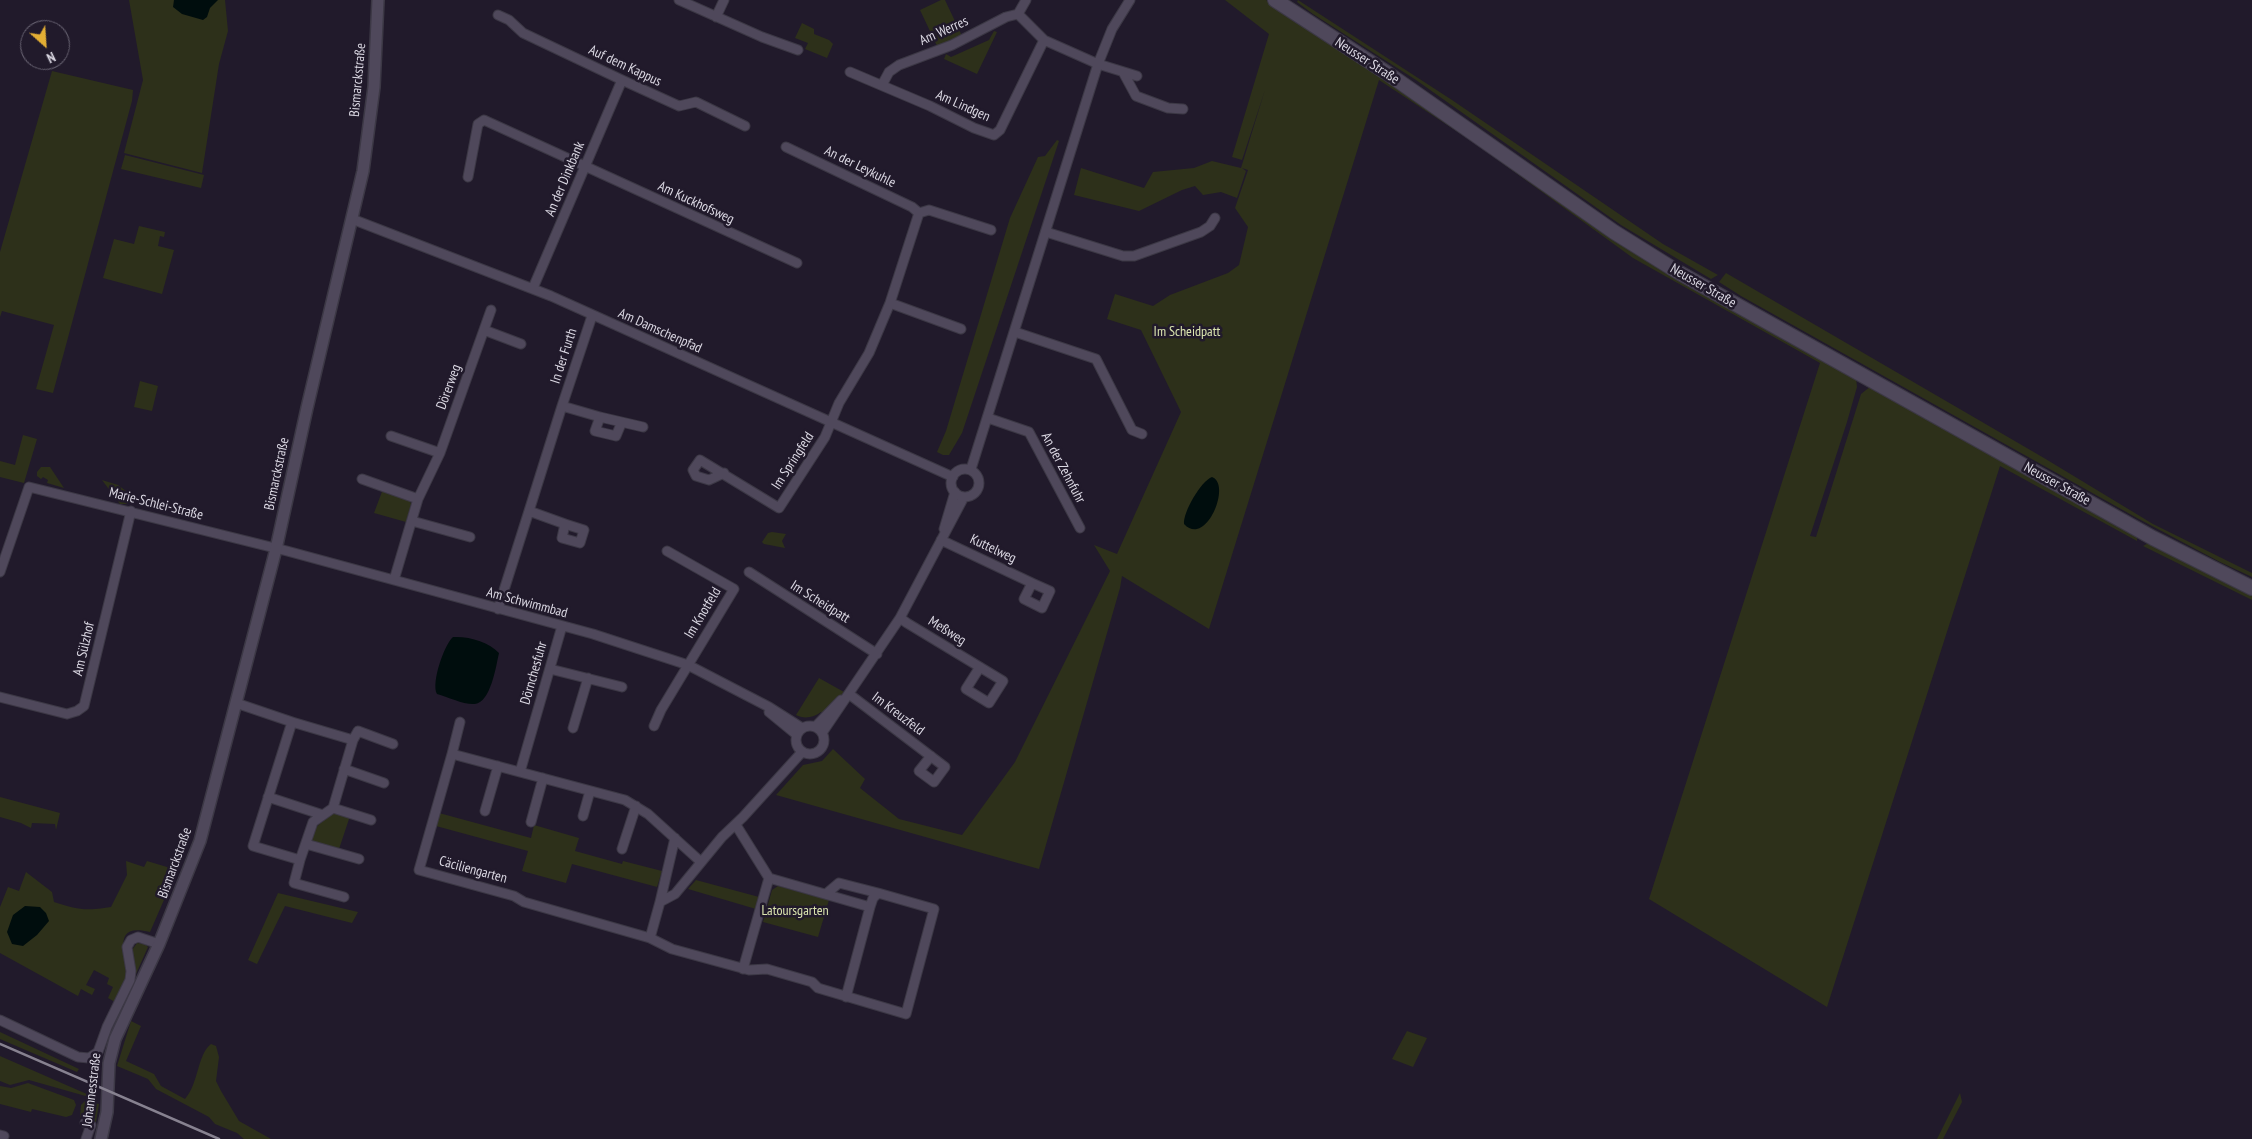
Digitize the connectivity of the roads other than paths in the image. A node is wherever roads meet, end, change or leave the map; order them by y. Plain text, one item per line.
1 (378, 0) edge
2 (679, 0) edge
3 (724, 0) edge
4 (1026, 0) edge
5 (1130, 0) edge
6 (1275, 0) edge
7 (1018, 14) junction
8 (498, 15) dead end
9 (716, 17) junction
10 (1044, 40) junction
11 (798, 50) dead end
12 (1098, 64) junction
13 (850, 72) dead end
14 (1123, 72) junction
15 (1136, 76) dead end
16 (622, 80) junction
17 (882, 85) junction
18 (1183, 109) dead end
19 (745, 126) dead end
20 (786, 148) dead end
21 (585, 167) junction
22 (468, 176) dead end
23 (919, 214) junction
24 (1215, 218) dead end
25 (352, 219) junction
26 (991, 230) dead end
27 (1046, 232) junction
28 (796, 263) dead end
29 (532, 288) junction
30 (890, 303) junction
31 (491, 310) dead end
32 (592, 316) junction
33 (961, 329) dead end
34 (484, 330) junction
35 (1015, 332) junction
36 (521, 344) dead end
37 (562, 406) junction
38 (600, 418) junction
39 (988, 418) junction
40 (831, 423) junction
41 (621, 424) junction
42 (643, 427) dead end
43 (1142, 434) dead end
44 (391, 436) dead end
45 (440, 452) junction
46 (971, 469) junction
47 (724, 473) dead end
48 (952, 477) junction
49 (362, 479) dead end
50 (955, 492) junction
51 (964, 497) junction
52 (418, 499) junction
53 (131, 511) junction
54 (529, 511) junction
55 (412, 522) junction
56 (565, 524) dead end
57 (1080, 528) dead end
58 (470, 537) dead end
59 (943, 537) junction
60 (276, 549) junction
61 (666, 551) dead end
62 (0, 572) edge
63 (748, 572) dead end
64 (394, 580) junction
65 (1032, 582) dead end
66 (2252, 588) edge
67 (498, 610) junction
68 (900, 618) junction
69 (562, 626) junction
70 (877, 654) junction
71 (688, 665) junction
72 (980, 667) dead end
73 (550, 669) junction
74 (588, 678) junction
75 (622, 687) dead end
76 (849, 694) junction
77 (0, 696) edge
78 (236, 702) junction
79 (292, 722) junction
80 (460, 722) dead end
81 (654, 726) dead end
82 (573, 728) dead end
83 (818, 730) junction
84 (799, 732) junction
85 (353, 740) junction
86 (393, 744) dead end
87 (802, 752) junction
88 (452, 754) junction
89 (931, 756) dead end
90 (498, 766) junction
91 (344, 769) junction
92 (520, 772) junction
93 (543, 778) junction
94 (384, 783) dead end
95 (590, 791) junction
96 (268, 797) junction
97 (636, 806) junction
98 (333, 808) junction
99 (485, 811) dead end
100 (323, 815) junction
101 (583, 816) dead end
102 (371, 820) dead end
103 (531, 822) dead end
104 (736, 825) junction
105 (676, 838) junction
106 (306, 844) junction
107 (622, 849) dead end
108 (359, 859) dead end
109 (300, 860) junction
110 (701, 862) junction
111 (768, 878) junction
112 (878, 893) junction
113 (826, 894) junction
114 (344, 897) dead end
115 (660, 902) junction
116 (870, 907) junction
117 (650, 938) junction
118 (159, 944) junction
119 (743, 969) junction
120 (846, 997) junction
121 (124, 1017) joint
122 (0, 1020) edge
123 (85, 1123) dead end
124 (86, 1139) edge
125 (101, 1139) edge

1 - 25 street, Bismarckstraße
2 - 9 street
3 - 9 street
4 - 7 street
5 - 12 street
6 - 66 main road, Neusser Straße
7 - 10 street
7 - 17 street, Am Werres
8 - 16 street, Auf dem Kappus
9 - 11 street
10 - 12 street
10 - 17 street, Am Lindgen
12 - 14 street
12 - 27 street
13 - 17 street, Am Lindgen
14 - 15 street
14 - 18 street
16 - 19 street, Auf dem Kappus
16 - 21 street, An der Dinkbank
20 - 23 street, An der Leykuhle
21 - 22 street, Am Kuckhofsweg
21 - 28 street, Am Kuckhofsweg
21 - 29 street, An der Dinkbank
23 - 26 street
23 - 30 street
24 - 27 street
25 - 29 street, Am Damschenpfad
25 - 60 street, Bismarckstraße
27 - 35 street
29 - 32 street, Am Damschenpfad
30 - 33 street
30 - 40 street
31 - 34 street, Dörerweg
32 - 37 street, In der Furth
32 - 40 street, Am Damschenpfad
34 - 36 street
34 - 45 street, Dörerweg
35 - 39 street
35 - 43 street
37 - 38 street, In der Furth
37 - 54 street, In der Furth
38 - 41 street, In der Furth
38 - 41 street
39 - 46 street
39 - 57 street, An der Zehnfuhr
40 - 47 street, Im Springfeld
40 - 48 street, Am Damschenpfad
41 - 42 street, In der Furth
44 - 45 street
45 - 52 street, Dörerweg
46 - 48 street
46 - 51 street
48 - 50 street
49 - 52 street
50 - 51 street
50 - 59 street
51 - 59 street
52 - 55 street, Dörerweg
53 - 60 street, Marie-Schlei-Straße
53 - 62 street, Marie-Schlei-Straße
53 - 77 street, Am Sülzhof
54 - 56 street
54 - 67 street, In der Furth
55 - 58 street
55 - 64 street, Dörerweg
59 - 65 street, Kuttelweg
59 - 68 street
60 - 64 street, Am Schwimmbad
60 - 78 street, Bismarckstraße
61 - 71 street, Im Knotfeld
63 - 70 street, Im Scheidpatt
64 - 67 street, Am Schwimmbad
67 - 69 street, Am Schwimmbad
68 - 70 street
68 - 72 street, Meßweg
69 - 71 street, Am Schwimmbad
69 - 73 street, Dörnchesfuhr
70 - 76 street
71 - 81 street
71 - 84 street, Am Schwimmbad
73 - 74 street
73 - 92 street, Dörnchesfuhr
74 - 75 street
74 - 82 street
76 - 83 street
76 - 89 street, Im Kreuzfeld
78 - 79 street
78 - 118 street, Bismarckstraße
79 - 85 street
79 - 96 street
80 - 88 street
83 - 84 street
83 - 87 street
84 - 87 street
85 - 86 street
85 - 91 street
87 - 104 street
88 - 90 street
88 - 117 street, Cäciliengarten
90 - 92 street
90 - 99 street
91 - 94 street
91 - 98 street
92 - 93 street
93 - 95 street
93 - 103 street
95 - 97 street
95 - 101 street
96 - 100 street
96 - 109 street
97 - 105 street
97 - 107 street
98 - 100 street
98 - 102 street
100 - 106 street
104 - 110 street
104 - 111 street
105 - 110 street
105 - 115 street
106 - 108 street
106 - 109 street
109 - 114 street
110 - 115 street
111 - 113 street
111 - 119 street
112 - 113 street
112 - 116 street
112 - 120 street
113 - 116 street
115 - 117 street
116 - 120 street
117 - 119 street
118 - 121 street, Bismarckstraße
118 - 122 street
119 - 120 street
121 - 125 street, Johannesstraße
123 - 124 street, Johannesstraße

